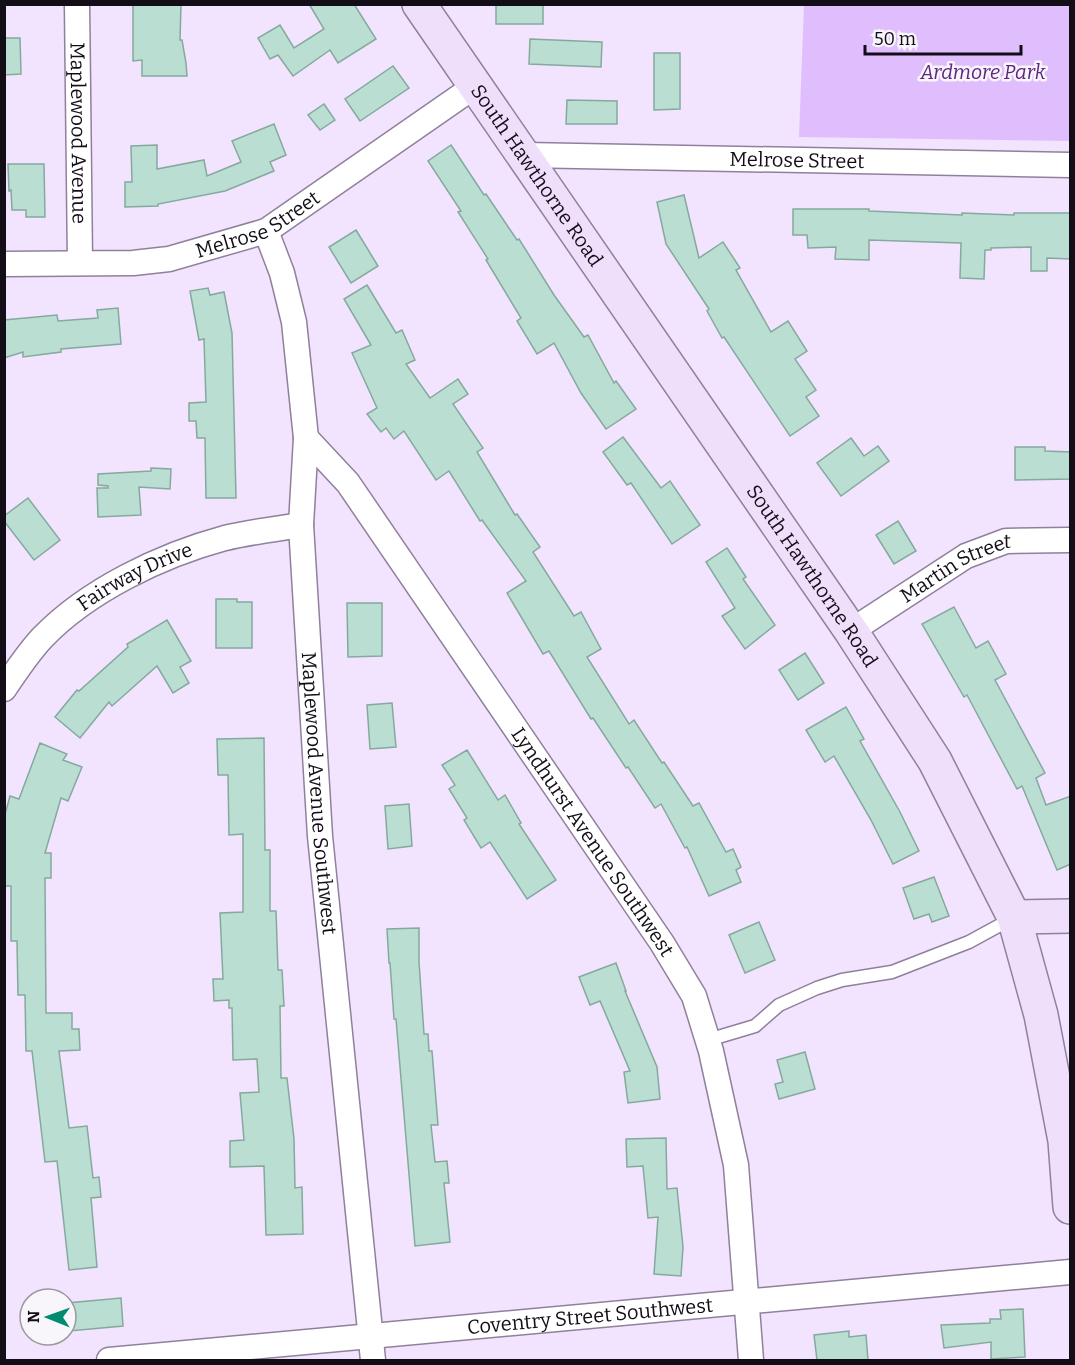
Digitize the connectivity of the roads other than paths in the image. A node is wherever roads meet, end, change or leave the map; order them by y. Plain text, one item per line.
1 (77, 4) edge
2 (419, 4) edge
3 (475, 86) junction
4 (524, 155) junction
5 (1071, 165) edge
6 (267, 231) junction
7 (80, 263) junction
8 (4, 264) edge
9 (306, 438) junction
10 (302, 525) junction
11 (1071, 540) edge
12 (851, 631) junction
13 (4, 689) edge
14 (1071, 916) edge
15 (1014, 917) junction
16 (708, 1040) junction
17 (1071, 1207) edge
18 (1071, 1272) edge
19 (746, 1303) junction
20 (371, 1336) junction
21 (109, 1360) edge
22 (373, 1360) edge
23 (751, 1360) edge

1 - 7 street, Maplewood Avenue
2 - 3 main road, South Hawthorne Road
3 - 4 main road, South Hawthorne Road
3 - 6 street, Melrose Street
4 - 5 street, Melrose Street
4 - 12 main road, South Hawthorne Road
6 - 7 street, Melrose Street
6 - 9 street, Maplewood Avenue Southwest
7 - 8 street, Melrose Street
9 - 10 street, Maplewood Avenue Southwest
9 - 16 street, Lyndhurst Avenue Southwest
10 - 13 street, Fairway Drive
10 - 20 street, Maplewood Avenue Southwest
11 - 12 street, Martin Street
12 - 15 main road, South Hawthorne Road
14 - 15 main road
15 - 16 lane
15 - 17 main road, South Hawthorne Road
16 - 19 street, Lyndhurst Avenue Southwest
18 - 19 street, Coventry Street Southwest
19 - 20 street, Coventry Street Southwest
19 - 23 street, Lyndhurst Avenue Southwest
20 - 21 street, Coventry Street Southwest
20 - 22 street, Maplewood Avenue Southwest

